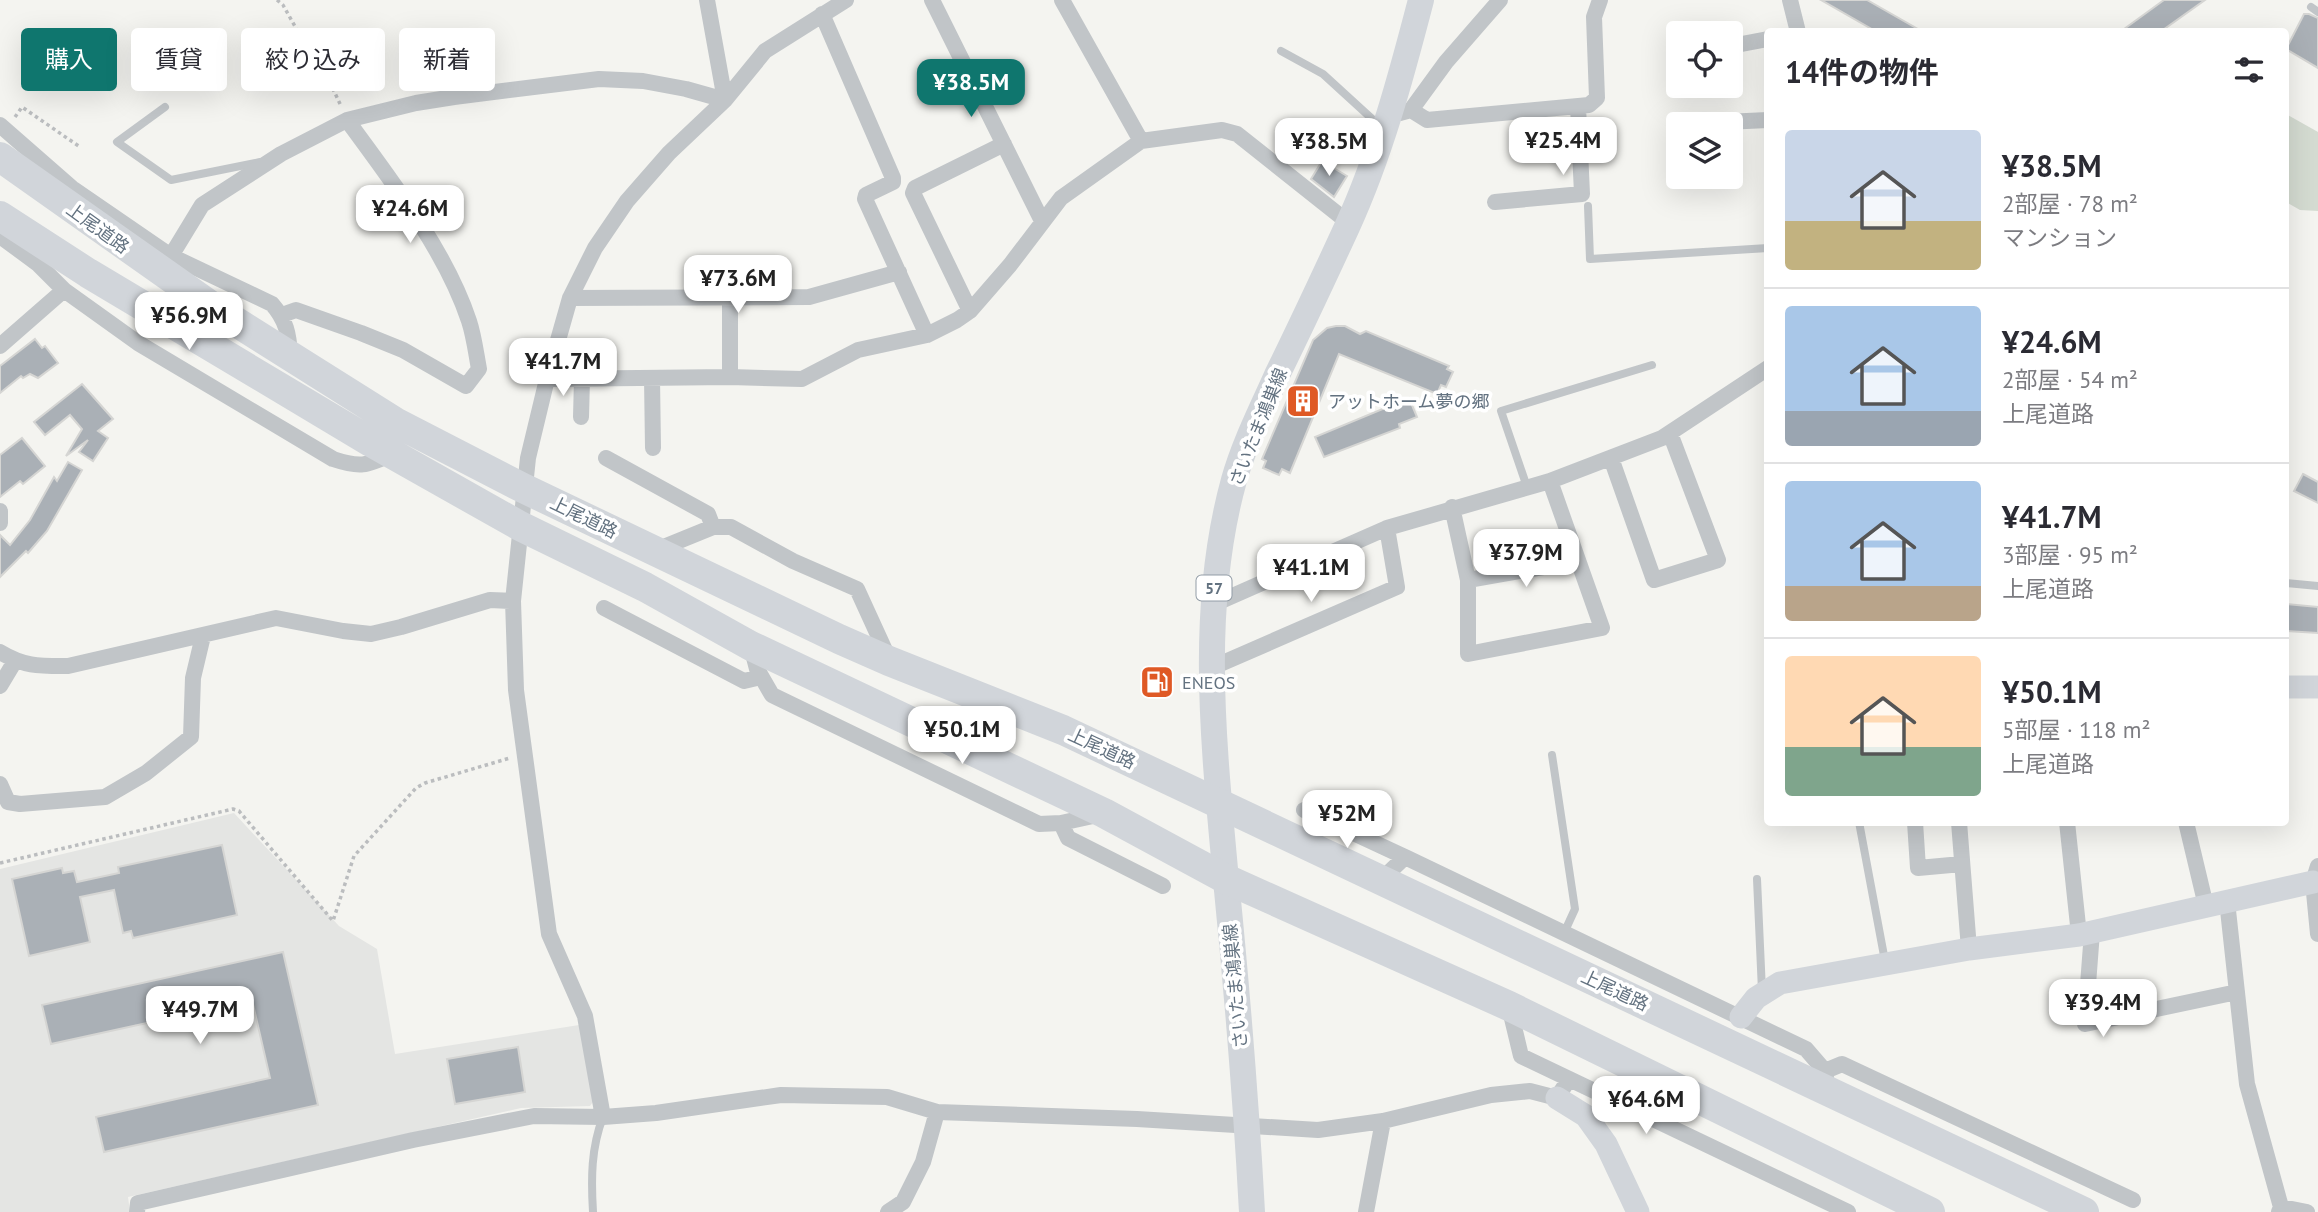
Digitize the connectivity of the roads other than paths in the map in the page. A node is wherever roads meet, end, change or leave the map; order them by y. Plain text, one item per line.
1 (707, 0) edge
2 (846, 0) edge
3 (932, 0) edge
4 (1062, 0) edge
5 (1421, 0) edge
6 (1500, 0) edge
7 (1600, 0) edge
8 (1790, 0) edge
9 (822, 15) junction
10 (1797, 28) edge
11 (1764, 40) edge
12 (1743, 44) edge
13 (1281, 51) dead end
14 (725, 100) junction
15 (1577, 106) junction
16 (164, 107) dead end
17 (1394, 119) junction
18 (347, 120) junction
19 (1764, 120) edge
20 (1743, 121) edge
21 (0, 125) edge
22 (1141, 141) junction
23 (1004, 144) junction
24 (0, 158) edge
25 (273, 159) junction
26 (1495, 202) dead end
27 (1588, 206) dead end
28 (0, 216) edge
29 (1042, 221) junction
30 (1349, 223) junction
31 (0, 236) edge
32 (1764, 248) edge
33 (171, 256) junction
34 (899, 272) junction
35 (64, 290) junction
36 (730, 297) junction
37 (570, 298) junction
38 (970, 311) junction
39 (282, 315) junction
40 (927, 335) junction
41 (0, 346) edge
42 (290, 355) junction
43 (1652, 365) dead end
44 (1764, 371) edge
45 (730, 377) junction
46 (652, 378) junction
47 (547, 379) junction
48 (582, 379) junction
49 (581, 417) dead end
50 (1670, 433) junction
51 (653, 448) dead end
52 (392, 454) junction
53 (606, 458) dead end
54 (1611, 458) junction
55 (1550, 481) junction
56 (1527, 487) junction
57 (523, 488) junction
58 (1452, 507) junction
59 (0, 511) edge
60 (0, 523) edge
61 (520, 526) junction
62 (713, 527) junction
63 (1387, 528) junction
64 (654, 551) junction
65 (1578, 561) junction
66 (1468, 580) junction
67 (2289, 583) edge
68 (2318, 586) edge
69 (513, 601) junction
70 (1212, 605) junction
71 (604, 608) dead end
72 (203, 636) junction
73 (751, 646) junction
74 (0, 652) edge
75 (15, 661) junction
76 (889, 661) junction
77 (1211, 668) junction
78 (761, 677) junction
79 (0, 686) edge
80 (2289, 687) edge
81 (2318, 687) edge
82 (1552, 755) dead end
83 (0, 784) edge
84 (1218, 803) junction
85 (1304, 810) dead end
86 (1104, 813) junction
87 (1061, 823) junction
88 (1860, 826) edge
89 (1915, 826) edge
90 (1959, 826) edge
91 (2068, 826) edge
92 (2188, 826) edge
93 (1405, 857) junction
94 (1962, 864) junction
95 (2316, 876) edge
96 (1226, 879) junction
97 (1757, 879) dead end
98 (1381, 880) junction
99 (1163, 886) dead end
100 (2217, 903) junction
101 (1564, 933) junction
102 (2086, 933) junction
103 (2318, 934) edge
104 (1969, 949) junction
105 (1886, 964) junction
106 (2237, 992) junction
107 (1762, 994) junction
108 (1509, 1006) junction
109 (1741, 1017) junction
110 (1827, 1081) junction
111 (1563, 1088) junction
112 (937, 1112) junction
113 (603, 1117) junction
114 (1383, 1121) junction
115 (1247, 1125) junction
116 (2133, 1200) dead end
117 (2280, 1209) edge
118 (1838, 1210) edge
119 (137, 1212) edge
120 (593, 1212) edge
121 (888, 1212) edge
122 (1252, 1212) edge
123 (1366, 1212) edge
124 (1638, 1212) edge
125 (1930, 1212) edge
126 (2084, 1212) edge
127 (2307, 1212) edge

1 - 14 street
2 - 9 street
3 - 23 street
4 - 22 street
5 - 17 main road, さいたま鴻巣線 / 57
6 - 17 street
7 - 15 street
8 - 10 street
9 - 14 street
9 - 34 street
11 - 12 street
13 - 17 lane
14 - 18 street
14 - 37 street
15 - 17 street
15 - 26 street
16 - 25 lane
17 - 30 main road, さいたま鴻巣線 / 57
18 - 25 street
18 - 39 street
19 - 20 street
21 - 33 street
22 - 29 street
22 - 30 street
23 - 29 street
23 - 38 street
24 - 42 highway, 上尾道路
25 - 33 street
27 - 32 lane
28 - 52 highway, 上尾道路
29 - 38 street
30 - 70 main road, さいたま鴻巣線 / 57
31 - 35 street
33 - 39 street
34 - 36 street
34 - 40 street
35 - 41 street
35 - 52 street
36 - 37 street
36 - 45 street
37 - 47 street
38 - 40 street
39 - 42 street
40 - 45 street
42 - 57 highway, 上尾道路
43 - 56 lane
44 - 50 street
45 - 46 street
46 - 48 street
46 - 51 street
47 - 48 street
47 - 57 street
48 - 49 street
50 - 54 street
50 - 54 street
52 - 61 highway, 上尾道路
53 - 62 street
54 - 55 street
55 - 56 street
55 - 65 street
56 - 58 street
57 - 61 street
57 - 64 highway, 上尾道路
58 - 63 street
58 - 66 street
59 - 60 street
61 - 69 street
61 - 73 highway, 上尾道路
62 - 64 street
62 - 76 street
63 - 70 street
63 - 77 street
64 - 76 highway, 上尾道路
65 - 66 street
65 - 66 street
67 - 68 lane
69 - 72 street
69 - 113 street
70 - 77 main road, さいたま鴻巣線 / 57
71 - 78 street
72 - 75 street
72 - 83 street
73 - 78 street
73 - 86 highway, 上尾道路
74 - 75 street
75 - 79 street
76 - 84 highway, 上尾道路
77 - 84 main road, さいたま鴻巣線 / 57
78 - 87 street
80 - 81 street
82 - 101 lane
84 - 96 main road, さいたま鴻巣線 / 57
84 - 98 highway, 上尾道路
85 - 93 street
86 - 87 street
86 - 96 highway, 上尾道路
87 - 99 street
88 - 105 lane
89 - 94 street
90 - 94 street
91 - 102 street
92 - 100 street
93 - 98 street
93 - 101 street
94 - 104 street
95 - 100 street
95 - 103 street
96 - 108 highway, 上尾道路
96 - 115 main road, さいたま鴻巣線 / 57
97 - 107 lane
98 - 110 highway, 上尾道路
100 - 102 street
100 - 106 street
101 - 109 street
102 - 104 street
102 - 106 street
104 - 105 street
105 - 107 street
106 - 117 street
107 - 109 street
108 - 111 street
108 - 125 highway, 上尾道路
109 - 110 street
110 - 116 street
110 - 126 highway, 上尾道路
111 - 114 street
111 - 118 street
111 - 124 street
112 - 113 street
112 - 115 street
112 - 121 street
113 - 119 street
113 - 120 lane
114 - 115 street
114 - 123 street
115 - 122 main road, さいたま鴻巣線 / 57
117 - 127 street

